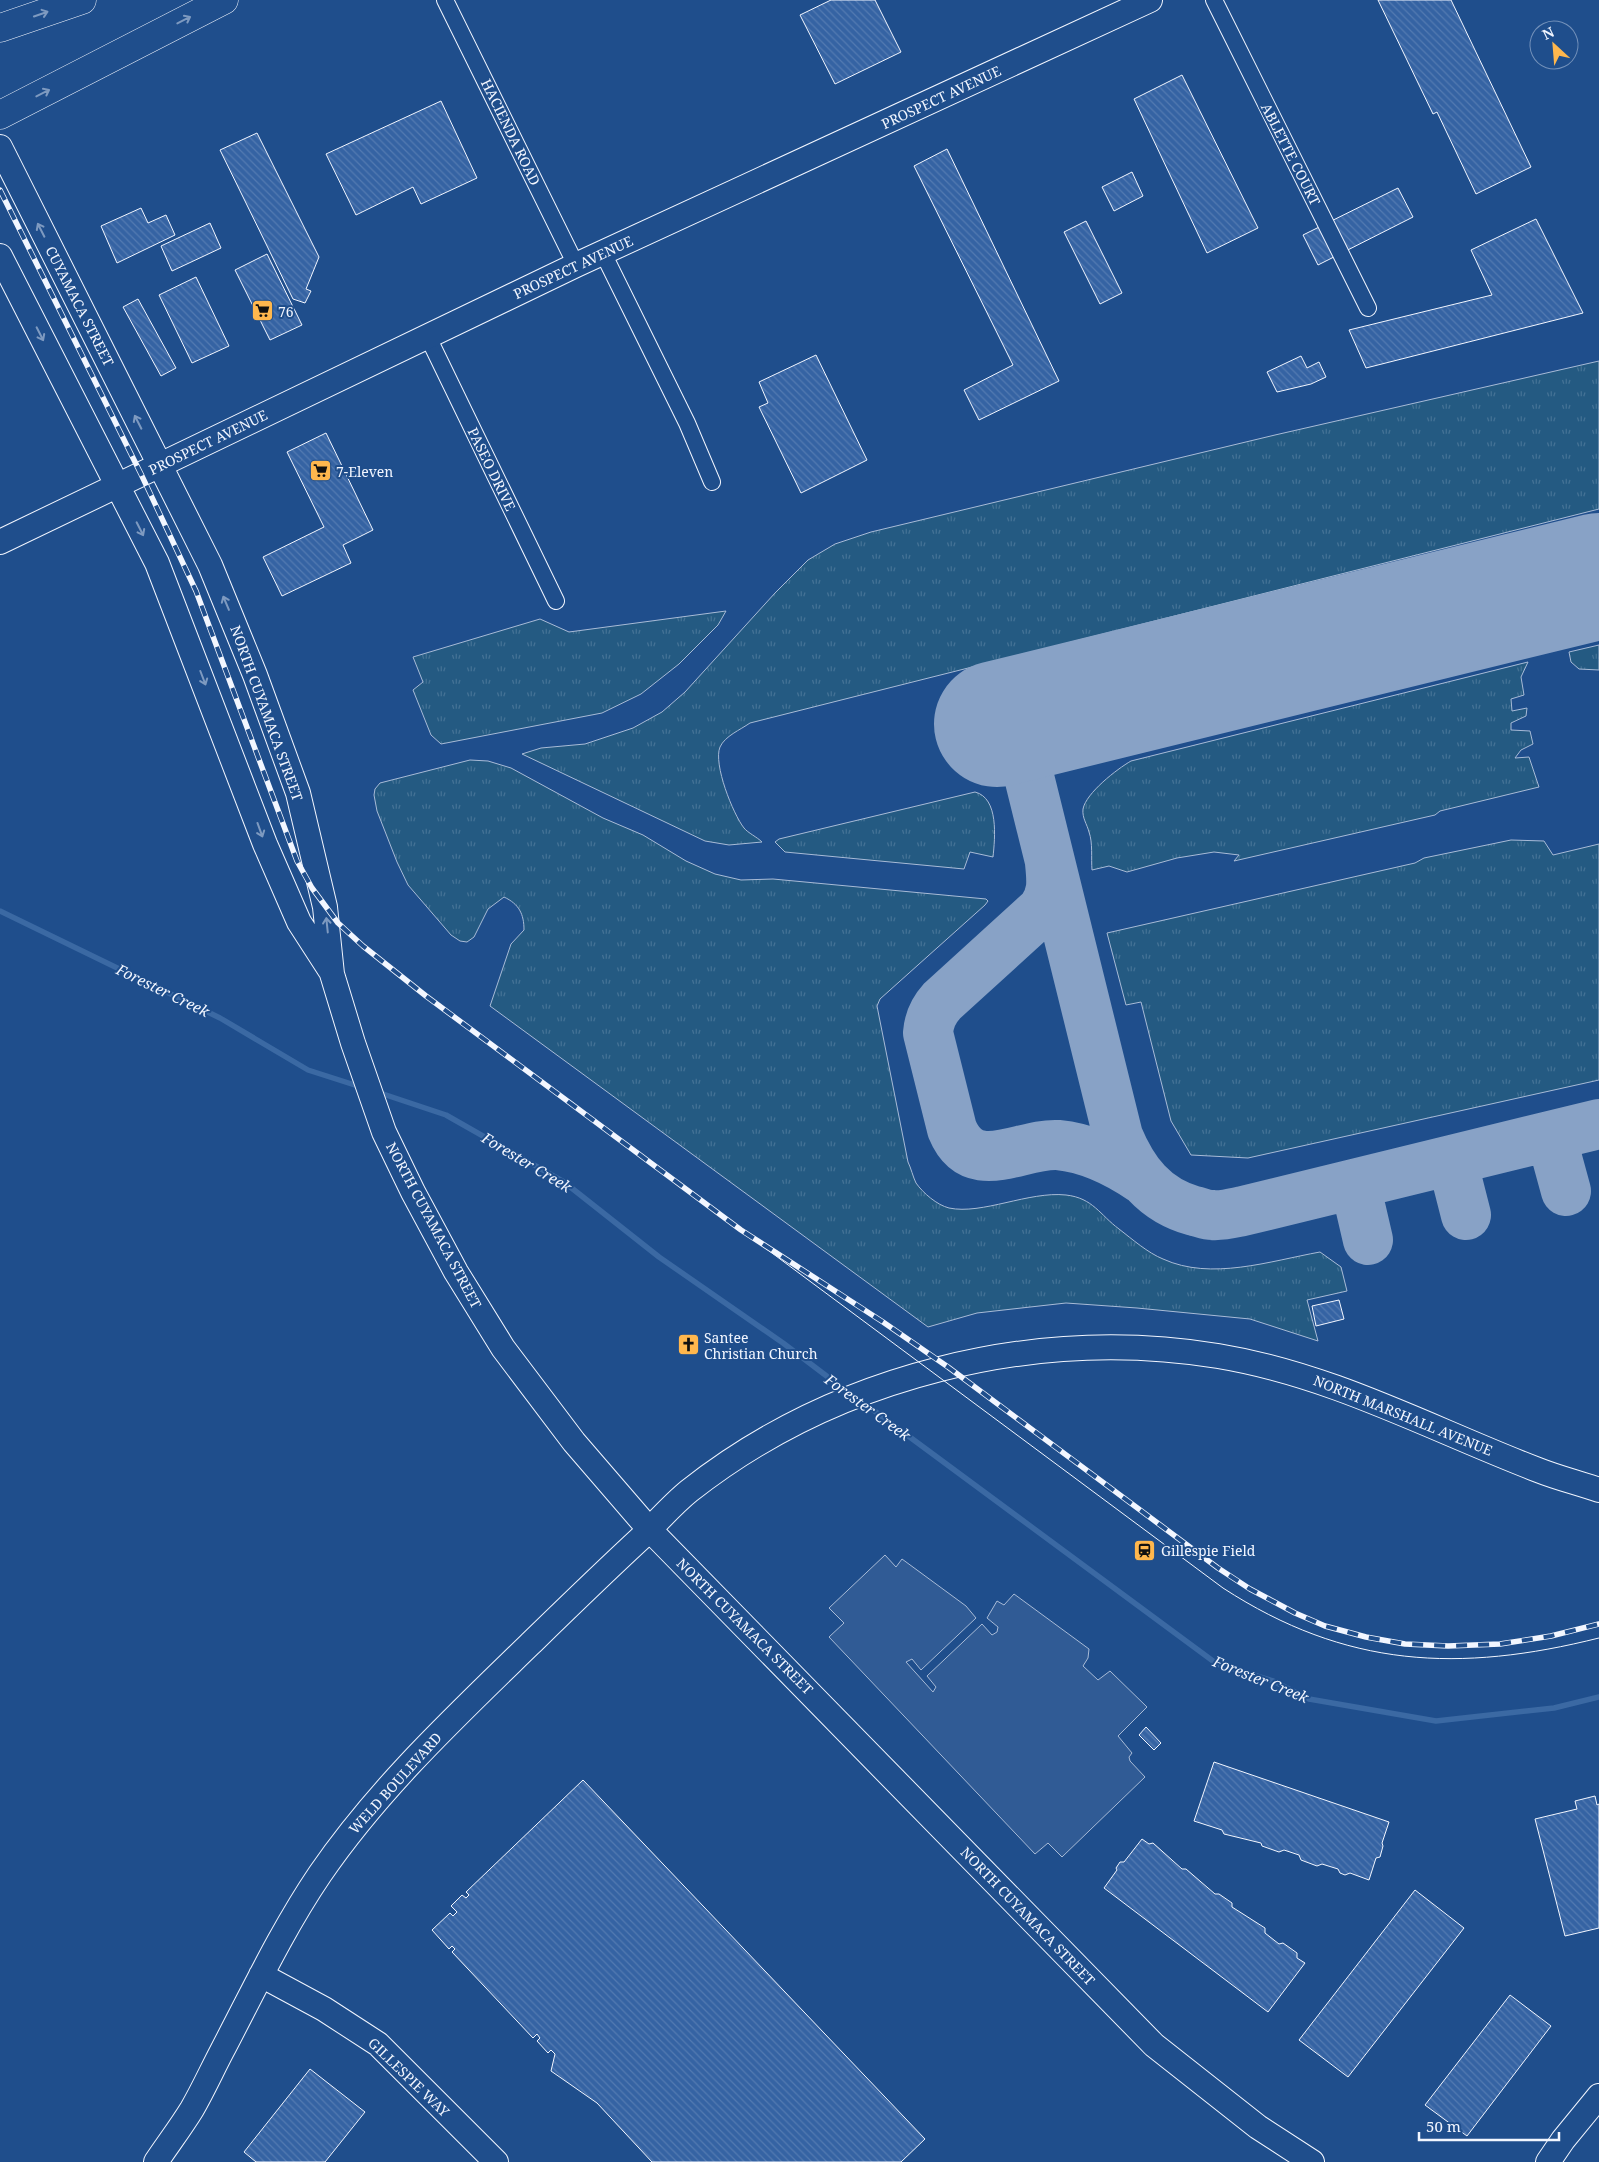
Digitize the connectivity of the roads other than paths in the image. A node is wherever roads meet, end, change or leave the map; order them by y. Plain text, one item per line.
1 (82, 0) edge
2 (224, 0) edge
3 (445, 0) edge
4 (1150, 0) edge
5 (1214, 0) edge
6 (0, 28) edge
7 (0, 115) edge
8 (0, 147) edge
9 (603, 253) junction
10 (0, 256) edge
11 (576, 265) junction
12 (1368, 308) dead end
13 (428, 337) junction
14 (160, 465) junction
15 (712, 482) dead end
16 (118, 485) junction
17 (0, 542) edge
18 (556, 601) dead end
19 (332, 974) junction
20 (1599, 1490) edge
21 (650, 1529) junction
22 (261, 1976) junction
23 (1599, 2096) edge
24 (156, 2162) edge
25 (496, 2162) edge
26 (1312, 2162) edge
27 (1548, 2162) edge

6 -> 1 highway
7 -> 2 highway
3 - 11 street, HACIENDA ROAD
4 - 9 main road, PROSPECT AVENUE
5 - 12 street, ABLETTE COURT
14 -> 8 main road, CUYAMACA STREET
9 - 11 main road, PROSPECT AVENUE
9 - 15 street
10 -> 16 main road
11 - 13 main road, PROSPECT AVENUE
13 - 14 main road, PROSPECT AVENUE
13 - 18 street, PASEO DRIVE
14 - 16 main road, PROSPECT AVENUE
19 -> 14 main road, NORTH CUYAMACA STREET
16 - 17 main road, PROSPECT AVENUE
16 -> 19 main road, NORTH CUYAMACA STREET
19 - 21 main road, NORTH CUYAMACA STREET
20 - 21 main road, NORTH MARSHALL AVENUE
21 - 22 main road, WELD BOULEVARD
21 - 26 main road, NORTH CUYAMACA STREET
22 - 24 main road, WELD BOULEVARD
22 - 25 main road, GILLESPIE WAY
23 - 27 main road

